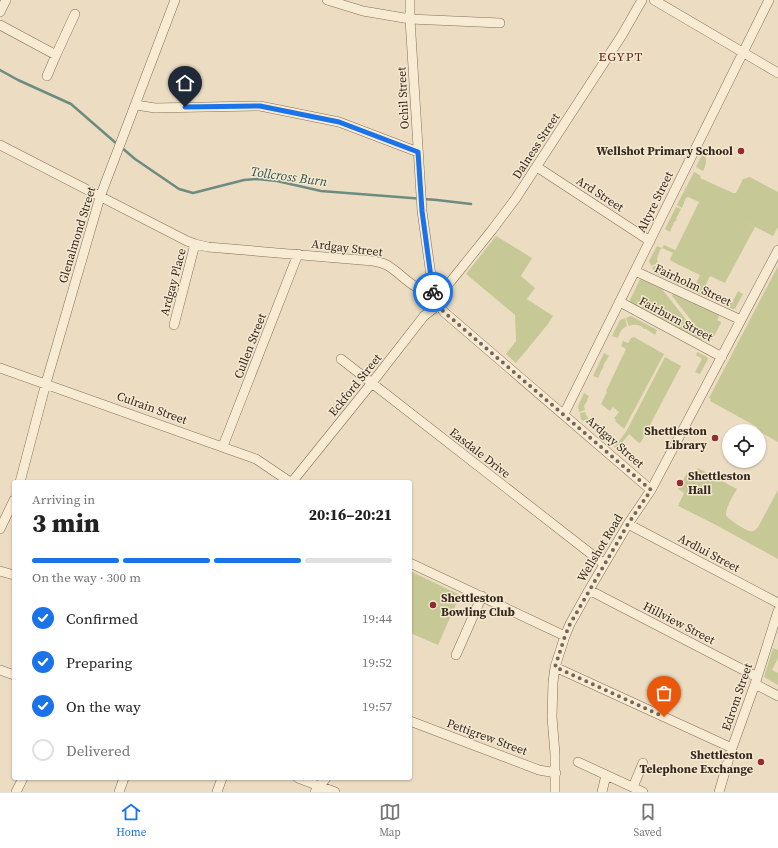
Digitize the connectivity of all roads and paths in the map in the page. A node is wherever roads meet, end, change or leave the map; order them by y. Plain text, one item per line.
1 (6, 0) edge
2 (175, 0) edge
3 (327, 0) edge
4 (410, 0) edge
5 (642, 0) edge
6 (654, 0) edge
7 (769, 0) edge
8 (0, 12) edge
9 (75, 14) dead end
10 (410, 19) junction
11 (500, 23) dead end
12 (0, 25) edge
13 (743, 52) junction
14 (56, 55) junction
15 (778, 73) edge
16 (47, 76) dead end
17 (136, 105) junction
18 (0, 145) edge
19 (418, 152) junction
20 (537, 167) junction
21 (100, 197) junction
22 (650, 240) junction
23 (195, 244) junction
24 (778, 250) edge
25 (298, 254) junction
26 (635, 271) junction
27 (433, 290) junction
28 (620, 302) junction
29 (438, 305) junction
30 (741, 320) junction
31 (174, 325) dead end
32 (722, 357) junction
33 (341, 359) dead end
34 (0, 368) edge
35 (46, 383) junction
36 (372, 384) junction
37 (564, 414) junction
38 (223, 446) junction
39 (21, 480) edge
40 (288, 480) edge
41 (293, 480) edge
42 (651, 490) junction
43 (12, 504) edge
44 (628, 524) junction
45 (0, 529) edge
46 (412, 563) edge
47 (604, 564) junction
48 (0, 571) edge
49 (12, 574) edge
50 (589, 590) junction
51 (482, 596) junction
52 (778, 603) edge
53 (778, 610) edge
54 (565, 636) junction
55 (456, 655) dead end
56 (555, 667) junction
57 (0, 670) edge
58 (12, 674) edge
59 (756, 681) junction
60 (778, 696) edge
61 (412, 722) edge
62 (732, 748) junction
63 (578, 762) dead end
64 (644, 763) dead end
65 (556, 773) junction
66 (606, 775) junction
67 (21, 780) edge
68 (123, 780) edge
69 (221, 780) edge
70 (302, 780) edge
71 (325, 780) edge
72 (633, 787) junction
73 (318, 789) edge
74 (720, 789) edge
75 (16, 792) edge
76 (119, 792) edge
77 (218, 792) edge
78 (335, 792) edge
79 (555, 792) edge
80 (602, 792) edge
81 (643, 792) edge

1 - 8 street
2 - 17 street, Glenalmond Street
3 - 10 street
4 - 10 street, Ochil Street
5 - 20 street, Dalness Street
6 - 13 street
7 - 13 street, Altyre Street
9 - 14 street
10 - 11 street
10 - 19 street, Ochil Street
12 - 14 street
13 - 15 street
13 - 22 street, Altyre Street
14 - 16 street
17 - 19 street
17 - 21 street, Glenalmond Street
18 - 21 street, Ardgay Street
19 - 27 street, Ochil Street
20 - 22 street, Ard Street
20 - 27 street, Dalness Street
21 - 23 street, Ardgay Street
21 - 35 street, Glenalmond Street
22 - 26 street, Altyre Street
23 - 25 street, Ardgay Street
23 - 31 street, Ardgay Place
24 - 30 street, Wellshot Road
25 - 27 street, Ardgay Street
25 - 38 street, Cullen Street
26 - 28 street, Altyre Street
26 - 30 street, Fairholm Street
27 - 29 street, Ardgay Street
28 - 32 street, Fairburn Street
28 - 37 street, Altyre Street
29 - 36 street, Eckford Street
29 - 37 street, Ardgay Street
30 - 32 street, Wellshot Road
32 - 42 street, Wellshot Road
33 - 36 street, Easdale Drive
34 - 35 street, Culrain Street
35 - 38 street, Culrain Street
35 - 39 street, Glenalmond Street
36 - 41 street, Eckford Street
36 - 47 street, Easdale Drive
37 - 42 street, Ardgay Street
38 - 40 street, Culrain Street
42 - 44 street, Wellshot Road
43 - 45 street
44 - 47 street, Wellshot Road
44 - 52 street, Ardlui Street
46 - 51 street
47 - 50 street, Wellshot Road
48 - 49 street
50 - 54 street, Wellshot Road
50 - 59 street, Hillview Street
51 - 54 street
51 - 55 street
53 - 59 street, Edrom Street
54 - 56 street, Wellshot Road
56 - 62 street
56 - 65 street, Wellshot Road
57 - 58 street
59 - 60 street, Hillview Street
59 - 62 street, Edrom Street
61 - 65 street, Pettigrew Street
62 - 74 street, Edrom Street
63 - 66 street
64 - 72 street
65 - 79 street, Wellshot Road
66 - 72 street
66 - 80 street
67 - 75 street
68 - 76 street
69 - 77 street
70 - 73 street
71 - 73 street
72 - 81 street
73 - 78 street

